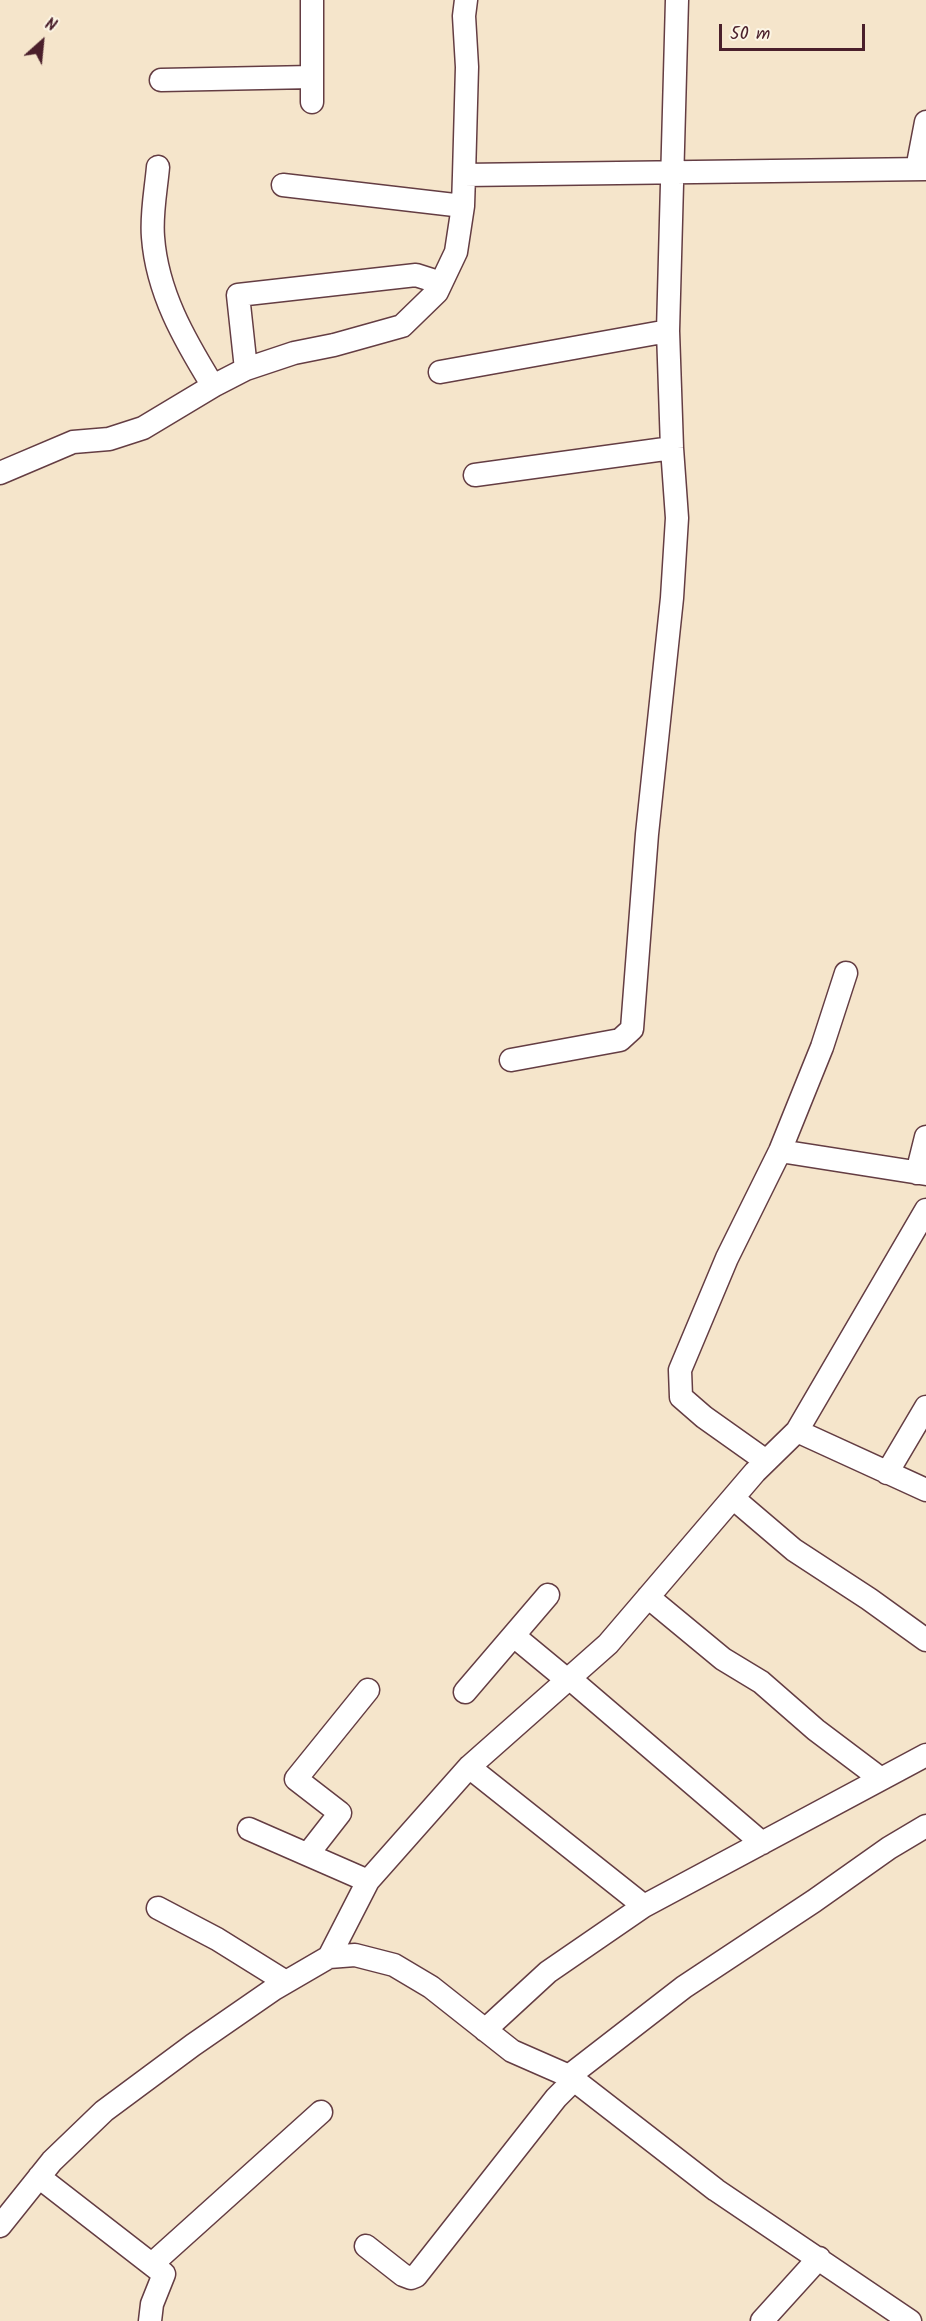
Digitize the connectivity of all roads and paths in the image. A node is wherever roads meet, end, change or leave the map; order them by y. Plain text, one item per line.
1 (312, 0) edge
2 (466, 0) edge
3 (677, 0) edge
4 (312, 77) junction
5 (161, 80) dead end
6 (312, 102) dead end
7 (926, 122) edge
8 (158, 167) dead end
9 (922, 169) edge
10 (672, 172) junction
11 (464, 175) junction
12 (283, 185) dead end
13 (463, 206) junction
14 (441, 283) junction
15 (668, 331) junction
16 (246, 369) junction
17 (440, 372) dead end
18 (213, 386) junction
19 (672, 448) junction
20 (0, 473) edge
21 (475, 475) dead end
22 (846, 973) dead end
23 (511, 1060) dead end
24 (926, 1137) edge
25 (780, 1151) junction
26 (921, 1174) edge
27 (926, 1210) edge
28 (926, 1407) edge
29 (797, 1431) junction
30 (766, 1461) junction
31 (887, 1473) junction
32 (926, 1490) edge
33 (733, 1498) junction
34 (548, 1595) dead end
35 (648, 1597) junction
36 (514, 1636) junction
37 (926, 1640) edge
38 (567, 1678) junction
39 (368, 1690) dead end
40 (465, 1692) dead end
41 (926, 1755) edge
42 (469, 1767) junction
43 (881, 1779) junction
44 (926, 1826) edge
45 (249, 1829) dead end
46 (762, 1843) junction
47 (308, 1854) junction
48 (368, 1881) junction
49 (644, 1906) junction
50 (158, 1908) dead end
51 (329, 1957) junction
52 (286, 1982) junction
53 (485, 2030) junction
54 (572, 2078) junction
55 (321, 2112) dead end
56 (39, 2177) junction
57 (0, 2226) edge
58 (366, 2246) dead end
59 (819, 2258) junction
60 (152, 2264) junction
61 (150, 2321) edge
62 (762, 2321) edge
63 (910, 2321) edge

1 - 4 street
2 - 11 street
3 - 10 street
4 - 5 street
4 - 6 street
7 - 9 street
8 - 18 street
9 - 10 street
10 - 11 street
10 - 15 street
11 - 13 street
12 - 13 street
13 - 14 street
14 - 16 street
14 - 16 street
15 - 17 street
15 - 19 street
16 - 18 street
18 - 20 street
19 - 21 street
19 - 23 street
22 - 25 street
24 - 26 street
25 - 26 street
25 - 30 street
27 - 29 street
28 - 31 street
29 - 30 street
29 - 31 street
30 - 33 street
31 - 32 street
33 - 35 street
33 - 37 street
34 - 36 street
35 - 38 street
35 - 43 street
36 - 38 street
36 - 40 street
38 - 42 street
38 - 46 street
39 - 47 street
41 - 43 street
42 - 48 street
42 - 49 street
43 - 46 street
44 - 54 street
45 - 47 street
46 - 49 street
47 - 48 street
48 - 51 street
49 - 53 street
50 - 52 street
51 - 52 street
51 - 53 street
52 - 56 street
53 - 54 street
54 - 58 street
54 - 59 street
55 - 60 street
56 - 57 street
56 - 60 street
59 - 62 street
59 - 63 street
60 - 61 street

